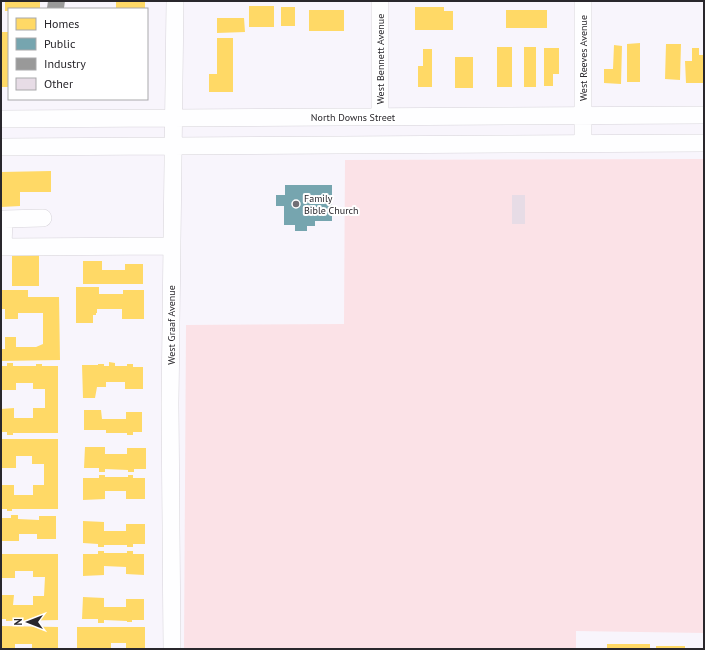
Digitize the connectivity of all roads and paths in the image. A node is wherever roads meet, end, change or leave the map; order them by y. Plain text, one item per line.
1 (175, 1) edge
2 (380, 1) edge
3 (583, 1) edge
4 (583, 115) junction
5 (704, 115) edge
6 (380, 117) junction
7 (174, 118) junction
8 (1, 119) edge
9 (583, 143) junction
10 (704, 143) edge
11 (173, 146) junction
12 (1, 148) edge
13 (2, 217) edge
14 (43, 218) dead end
15 (172, 246) junction
16 (2, 247) edge
17 (172, 649) edge

1 - 7 street, West Graaf Avenue
2 - 6 street, West Bennett Avenue
3 - 4 street, West Reeves Avenue
4 - 5 street, North Downs Street
4 - 6 street, North Downs Street
4 - 9 street, West Reeves Avenue
6 - 7 street, North Downs Street
7 - 8 street, North Downs Street
7 - 11 street, West Graaf Avenue
9 - 10 street
9 - 11 street
11 - 12 street
11 - 15 street, West Graaf Avenue
13 - 14 street
13 - 16 street
15 - 16 street
15 - 17 street, West Graaf Avenue

